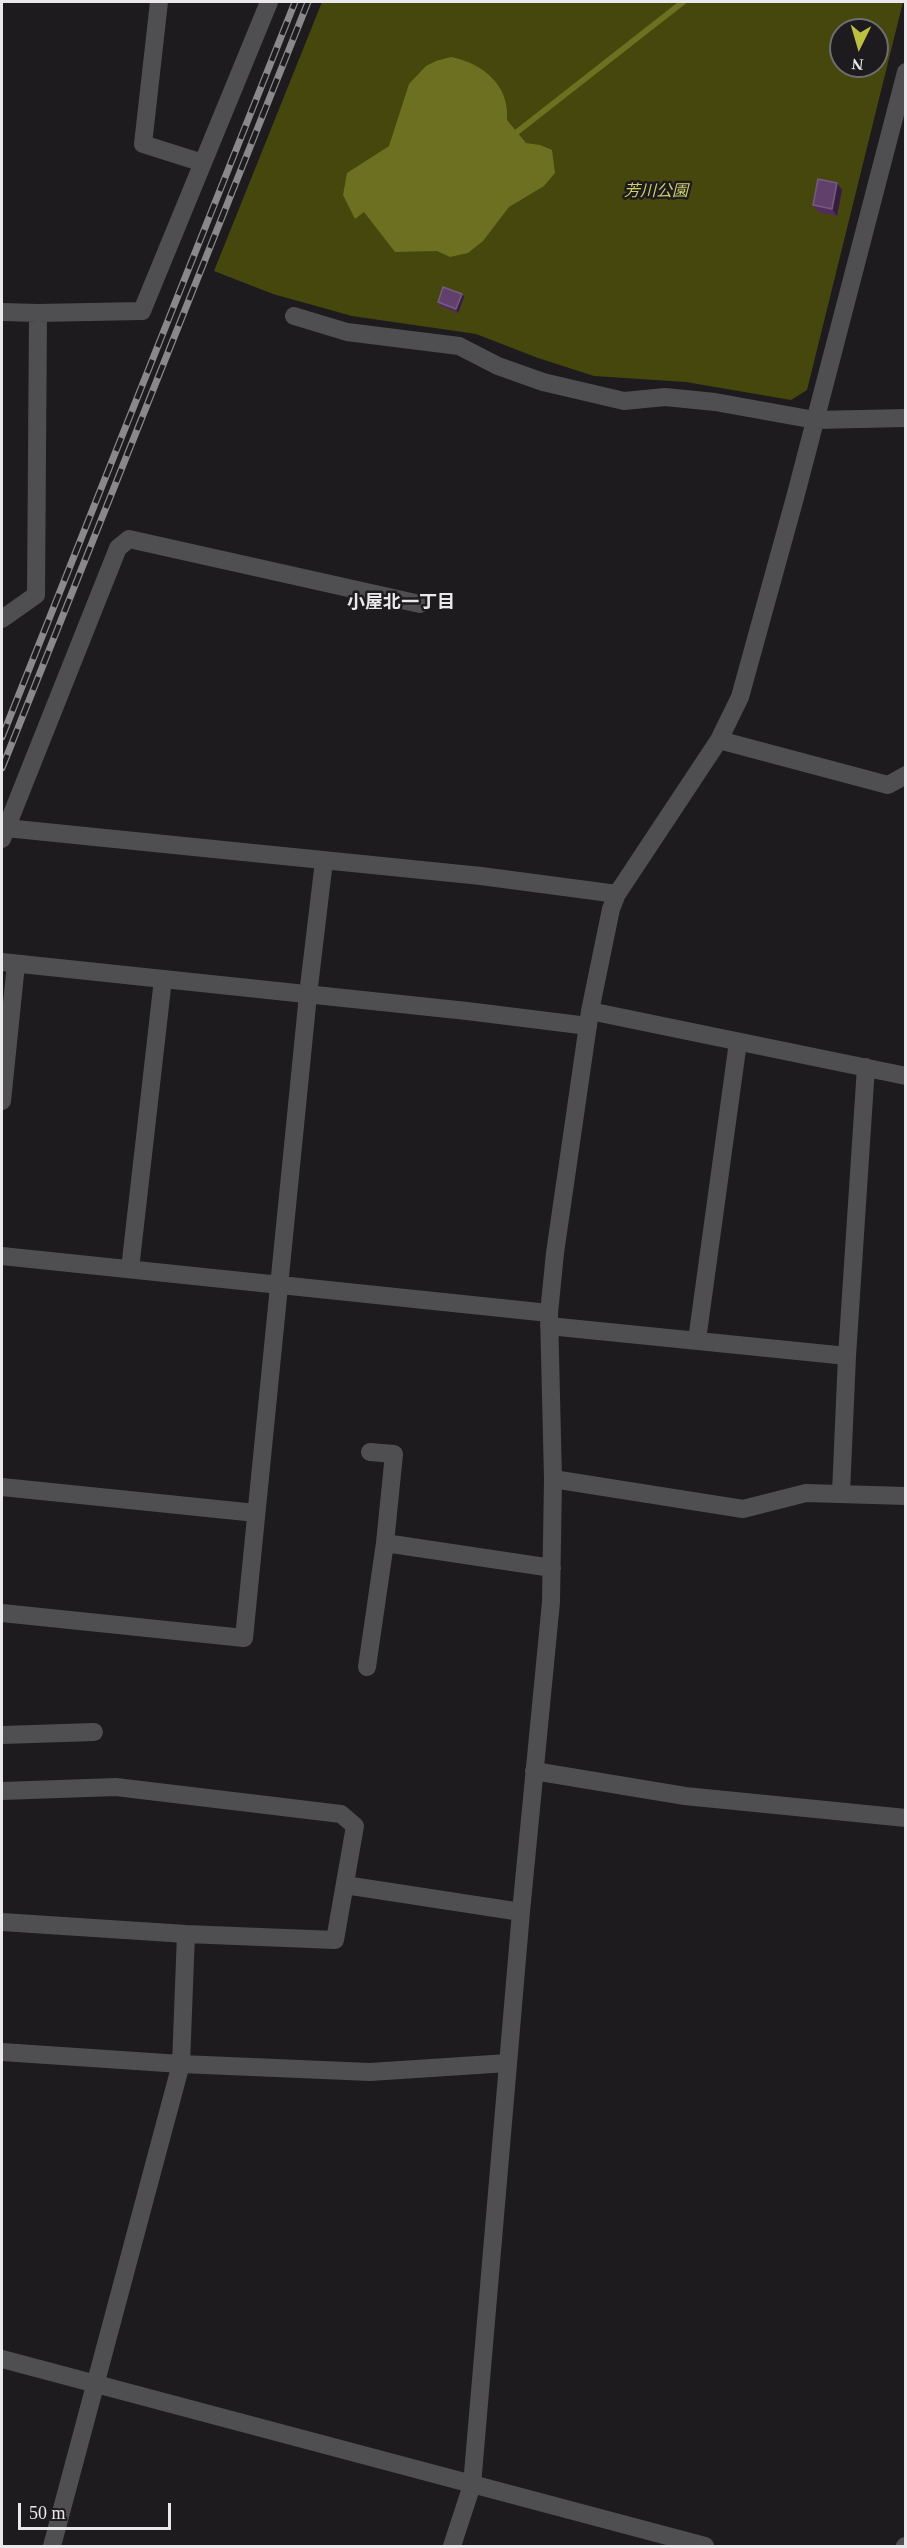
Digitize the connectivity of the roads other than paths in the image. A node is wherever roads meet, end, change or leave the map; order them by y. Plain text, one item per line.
1 (159, 2) edge
2 (269, 2) edge
3 (906, 72) edge
4 (900, 119) edge
5 (203, 163) junction
6 (2, 312) edge
7 (38, 313) junction
8 (294, 316) dead end
9 (906, 418) edge
10 (815, 420) junction
11 (420, 604) dead end
12 (2, 618) edge
13 (719, 740) junction
14 (906, 775) edge
15 (4, 833) edge
16 (324, 861) junction
17 (617, 894) junction
18 (9, 963) edge
19 (163, 979) junction
20 (308, 995) junction
21 (589, 1018) junction
22 (738, 1042) junction
23 (866, 1067) junction
24 (906, 1076) edge
25 (2, 1101) edge
26 (2, 1256) edge
27 (130, 1269) junction
28 (278, 1286) junction
29 (549, 1319) junction
30 (697, 1340) junction
31 (847, 1356) junction
32 (370, 1452) dead end
33 (553, 1479) junction
34 (2, 1487) edge
35 (841, 1493) junction
36 (906, 1496) edge
37 (256, 1513) junction
38 (385, 1543) junction
39 (552, 1568) junction
40 (2, 1613) edge
41 (367, 1666) dead end
42 (94, 1732) dead end
43 (2, 1735) edge
44 (534, 1772) junction
45 (2, 1791) edge
46 (906, 1818) edge
47 (345, 1886) junction
48 (521, 1912) junction
49 (2, 1922) edge
50 (186, 1934) junction
51 (2, 2052) edge
52 (508, 2063) junction
53 (181, 2064) junction
54 (2, 2359) edge
55 (96, 2385) junction
56 (472, 2485) junction
57 (52, 2547) edge
58 (453, 2547) edge
59 (705, 2547) edge

1 - 5 street
2 - 5 street
3 - 4 street
4 - 10 street
5 - 7 street
6 - 7 street
7 - 12 street
8 - 10 street
9 - 10 street
10 - 13 street
11 - 15 street
13 - 14 street
13 - 17 street
15 - 16 street
16 - 17 street
16 - 20 street
17 - 21 street
18 - 19 street
18 - 25 street
19 - 20 street
19 - 27 street
20 - 21 street
20 - 28 street
21 - 22 street
21 - 29 street
22 - 23 street
22 - 30 street
23 - 24 street
23 - 31 street
26 - 27 street
27 - 28 street
28 - 29 street
28 - 37 street
29 - 30 street
29 - 33 street
30 - 31 street
31 - 35 street
32 - 38 street
33 - 35 street
33 - 39 street
34 - 37 street
35 - 36 street
37 - 40 street
38 - 39 street
38 - 41 street
39 - 44 street
42 - 43 street
44 - 46 street
44 - 48 street
45 - 47 street
47 - 48 street
47 - 50 street
48 - 52 street
49 - 50 street
50 - 53 street
51 - 53 street
52 - 53 street
52 - 56 street
53 - 55 street
54 - 55 street
55 - 56 street
55 - 57 street
56 - 58 street
56 - 59 street

